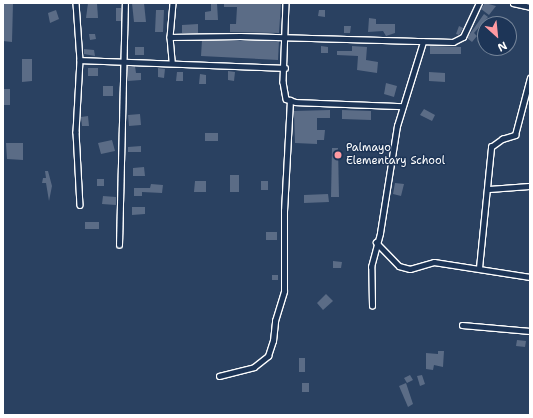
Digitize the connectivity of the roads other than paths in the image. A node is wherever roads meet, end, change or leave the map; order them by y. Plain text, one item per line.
1 (76, 3) edge
2 (126, 3) edge
3 (173, 3) edge
4 (286, 3) edge
5 (479, 3) edge
6 (513, 3) edge
7 (530, 7) edge
8 (170, 37) junction
9 (286, 37) junction
10 (422, 42) junction
11 (80, 60) junction
12 (124, 61) junction
13 (172, 62) junction
14 (285, 68) junction
15 (530, 78) edge
16 (290, 100) junction
17 (401, 106) junction
18 (530, 186) edge
19 (488, 189) junction
20 (80, 205) dead end
21 (376, 242) junction
22 (119, 245) dead end
23 (480, 268) junction
24 (530, 276) edge
25 (372, 306) dead end
26 (462, 325) dead end
27 (530, 331) edge
28 (219, 376) dead end

1 - 11 street
2 - 12 street
3 - 8 street
4 - 9 street
5 - 10 street
6 - 7 street
8 - 9 street
8 - 13 street
9 - 10 street
9 - 14 street
10 - 17 street
11 - 12 street
11 - 20 street
12 - 13 street
12 - 22 street
13 - 14 street
14 - 16 street
15 - 19 street
16 - 17 street
16 - 28 street
17 - 21 street
18 - 19 street
19 - 23 street
21 - 23 street
21 - 25 street
23 - 24 street
26 - 27 street

